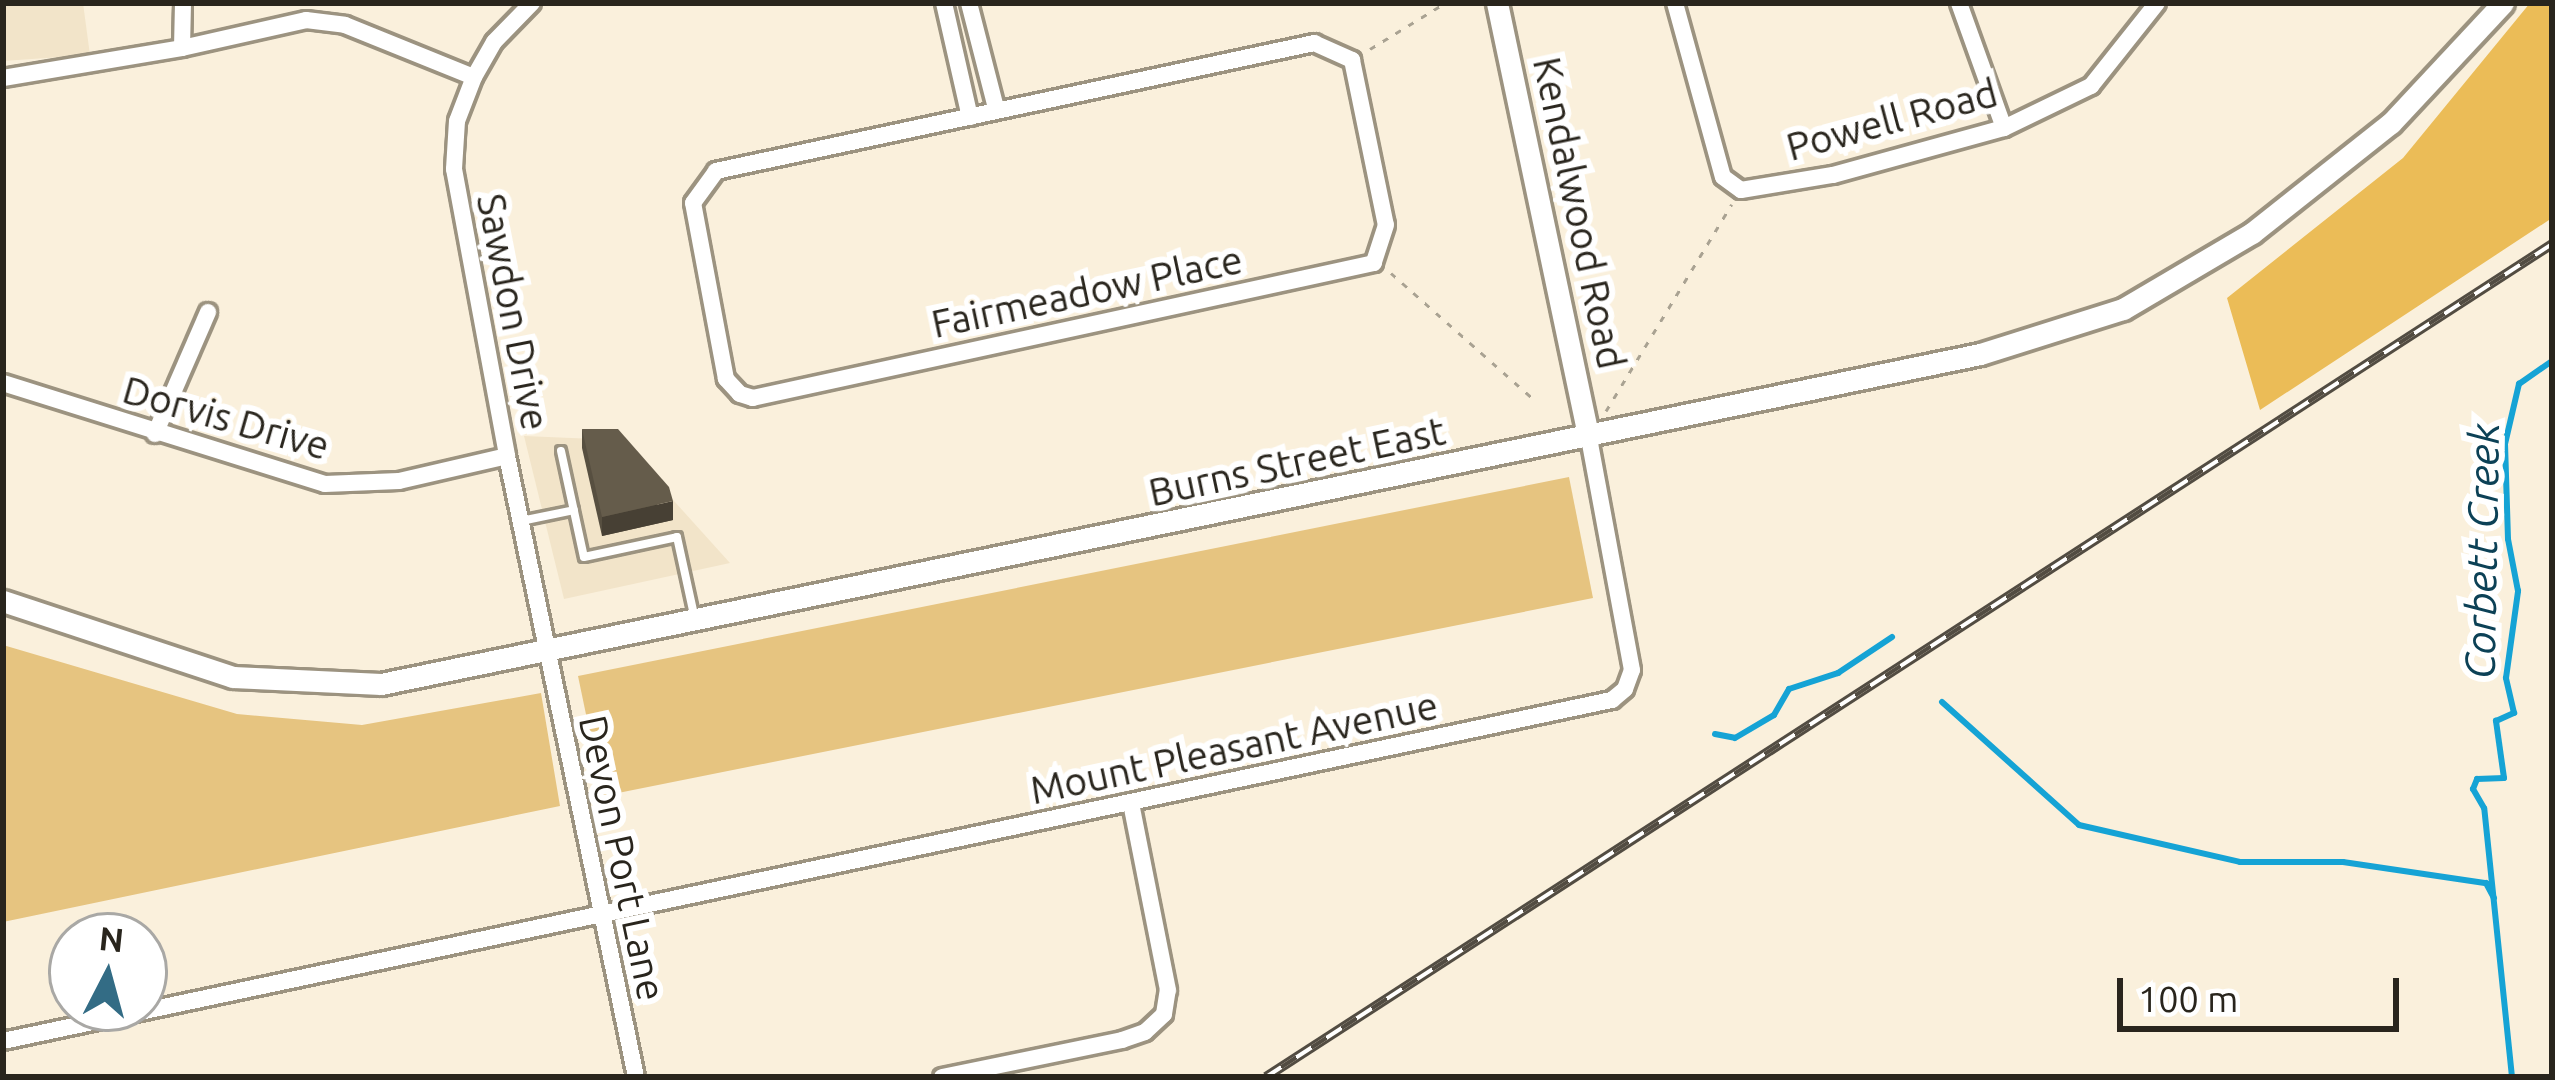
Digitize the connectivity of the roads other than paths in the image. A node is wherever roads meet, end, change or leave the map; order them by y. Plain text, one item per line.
1 (183, 3) edge
2 (532, 3) edge
3 (944, 3) edge
4 (969, 3) edge
5 (1497, 3) edge
6 (1675, 3) edge
7 (1959, 3) edge
8 (2157, 3) edge
9 (2503, 3) edge
10 (182, 48) junction
11 (474, 76) junction
12 (3, 78) edge
13 (996, 108) junction
14 (970, 117) junction
15 (2004, 128) junction
16 (208, 312) dead end
17 (3, 383) edge
18 (155, 434) junction
19 (1589, 438) junction
20 (561, 451) dead end
21 (507, 456) junction
22 (574, 510) junction
23 (520, 521) junction
24 (3, 602) edge
25 (695, 622) junction
26 (546, 653) junction
27 (1131, 803) junction
28 (600, 914) junction
29 (3, 1041) edge
30 (636, 1077) edge
31 (942, 1077) edge

1 - 10 street
2 - 11 street, Sawdon Drive
3 - 14 street
4 - 13 street
5 - 19 street, Kendalwood Road
6 - 15 street, Powell Road
7 - 15 street
8 - 15 street, Powell Road
9 - 19 street, Burns Street East
10 - 11 street
10 - 12 street
11 - 21 street, Sawdon Drive
13 - 14 street, Fairmeadow Place
13 - 14 street, Fairmeadow Place
16 - 18 street
17 - 18 street, Dorvis Drive
18 - 21 street, Dorvis Drive
19 - 25 street, Burns Street East
19 - 27 street, Mount Pleasant Avenue
20 - 22 lane
21 - 23 street, Sawdon Drive
22 - 23 lane
22 - 25 lane
23 - 26 street, Sawdon Drive
24 - 26 street, Burns Street East
25 - 26 street, Burns Street East
26 - 28 street, Devon Port Lane
27 - 28 street, Mount Pleasant Avenue
27 - 31 street
28 - 29 street, Mount Pleasant Avenue
28 - 30 street, Devon Port Lane

